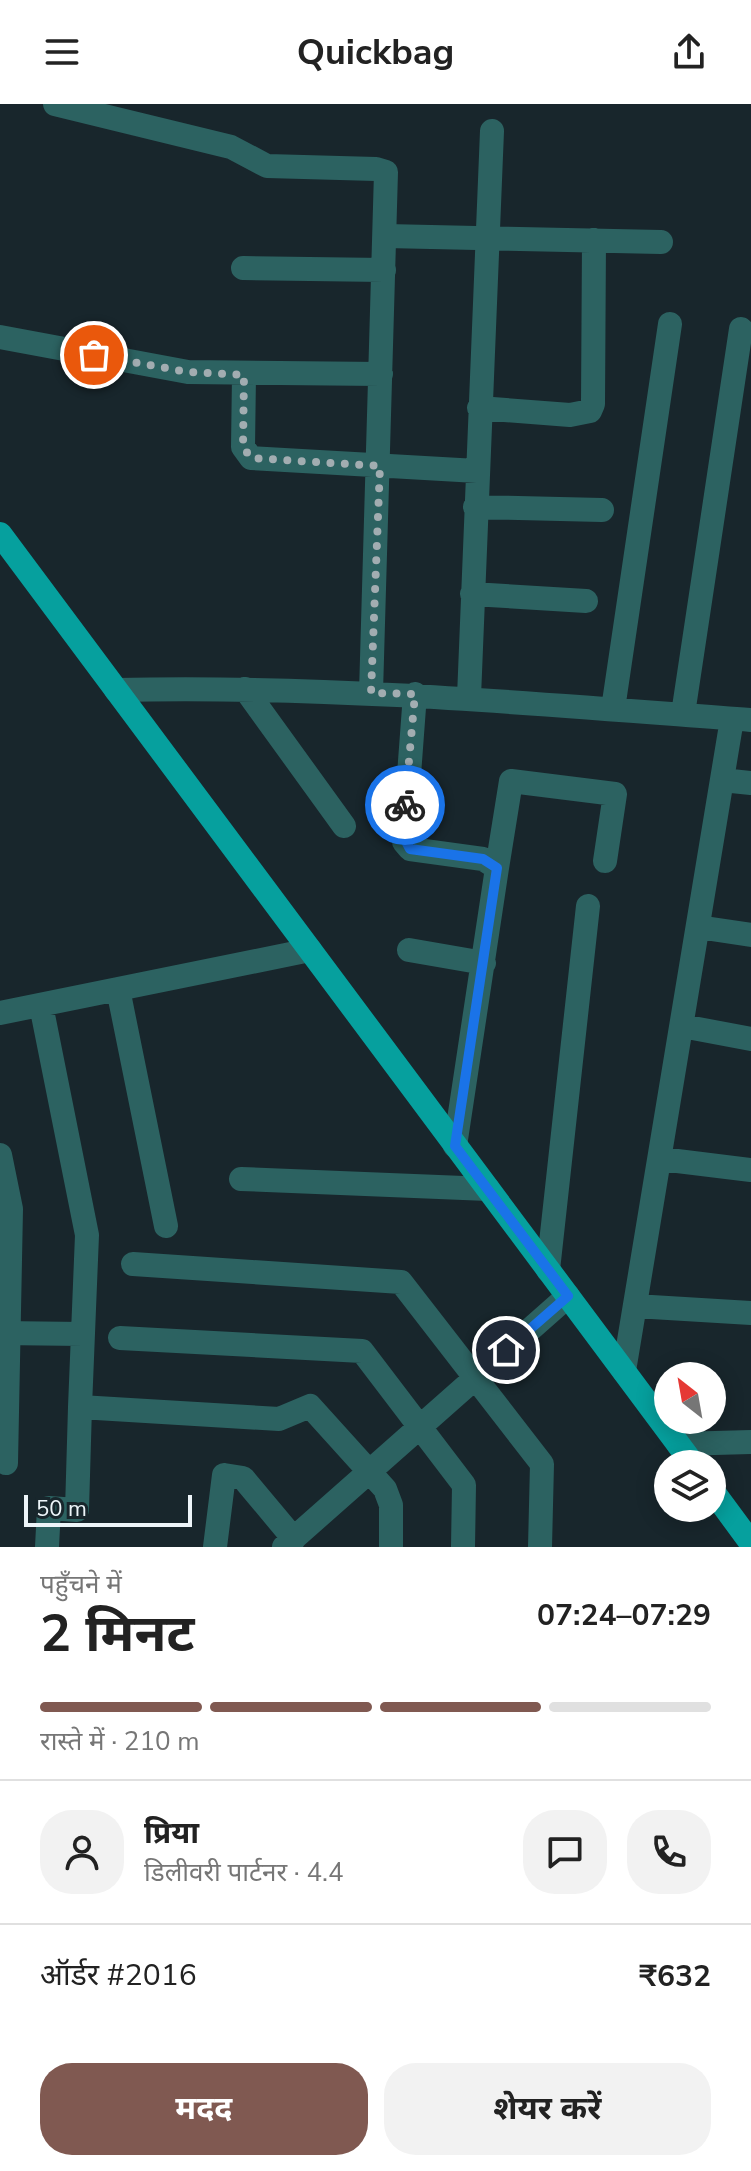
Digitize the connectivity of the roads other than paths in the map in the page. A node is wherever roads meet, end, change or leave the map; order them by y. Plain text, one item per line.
1 (55, 104) edge
2 (492, 131) dead end
3 (386, 236) junction
4 (487, 238) junction
5 (594, 240) junction
6 (661, 242) dead end
7 (243, 268) dead end
8 (384, 270) junction
9 (670, 324) dead end
10 (741, 329) dead end
11 (0, 337) edge
12 (381, 374) junction
13 (244, 375) junction
14 (479, 408) junction
15 (380, 466) junction
16 (477, 471) junction
17 (475, 507) junction
18 (602, 510) dead end
19 (3, 543) edge
20 (472, 594) junction
21 (586, 601) dead end
22 (245, 689) junction
23 (116, 690) junction
24 (371, 693) junction
25 (415, 694) junction
26 (469, 697) junction
27 (613, 709) junction
28 (683, 714) junction
29 (742, 719) edge
30 (722, 780) junction
31 (751, 783) edge
32 (344, 826) dead end
33 (605, 861) dead end
34 (497, 868) junction
35 (588, 906) dead end
36 (698, 927) junction
37 (751, 935) edge
38 (310, 950) junction
39 (409, 950) dead end
40 (484, 963) junction
41 (118, 989) junction
42 (41, 1005) junction
43 (0, 1013) edge
44 (682, 1026) junction
45 (751, 1039) edge
46 (455, 1146) junction
47 (0, 1155) edge
48 (661, 1159) junction
49 (751, 1170) edge
50 (241, 1179) dead end
51 (488, 1189) junction
52 (166, 1226) dead end
53 (133, 1264) dead end
54 (548, 1270) junction
55 (568, 1296) junction
56 (635, 1306) junction
57 (751, 1313) edge
58 (4, 1333) edge
59 (83, 1334) junction
60 (120, 1338) dead end
61 (624, 1371) junction
62 (475, 1378) junction
63 (80, 1407) junction
64 (420, 1427) junction
65 (751, 1442) edge
66 (678, 1444) junction
67 (682, 1450) edge
68 (6, 1463) dead end
69 (370, 1471) junction
70 (726, 1509) edge
71 (289, 1543) edge
72 (751, 1543) edge
73 (47, 1547) edge
74 (215, 1547) edge
75 (391, 1547) edge
76 (463, 1547) edge
77 (540, 1547) edge

1 - 3 street
2 - 4 street
3 - 4 street
3 - 8 street
4 - 5 street
4 - 14 street
5 - 6 street
5 - 14 street
7 - 8 street
8 - 12 street
9 - 27 street
10 - 28 street
11 - 13 street
12 - 13 street
12 - 15 street
13 - 15 street
14 - 16 street
15 - 16 street
15 - 24 street
16 - 17 street
17 - 18 street
17 - 20 street
19 - 23 main road
20 - 21 street
20 - 26 street
22 - 23 street
22 - 24 street
22 - 32 street
23 - 38 main road
24 - 25 street
25 - 26 street
25 - 34 street
26 - 27 street
27 - 28 street
28 - 29 street
29 - 30 street
30 - 31 street
30 - 36 street
33 - 34 street
34 - 40 street
35 - 54 street
36 - 37 street
36 - 44 street
38 - 41 street
38 - 46 main road
39 - 40 street
40 - 46 street
41 - 42 street
41 - 52 street
42 - 43 street
42 - 59 street
44 - 45 street
44 - 48 street
46 - 51 main road
47 - 58 street
48 - 49 street
48 - 56 street
50 - 51 street
51 - 54 main road
53 - 62 street
54 - 55 main road
55 - 61 main road
55 - 62 street
56 - 57 street
56 - 61 street
58 - 59 street
58 - 68 street
59 - 63 street
60 - 64 street
61 - 66 main road
62 - 64 street
62 - 77 street
63 - 69 street
63 - 73 street
64 - 69 street
64 - 76 street
65 - 66 street
66 - 67 main road
69 - 71 street
69 - 75 street
70 - 72 main road
71 - 74 street

